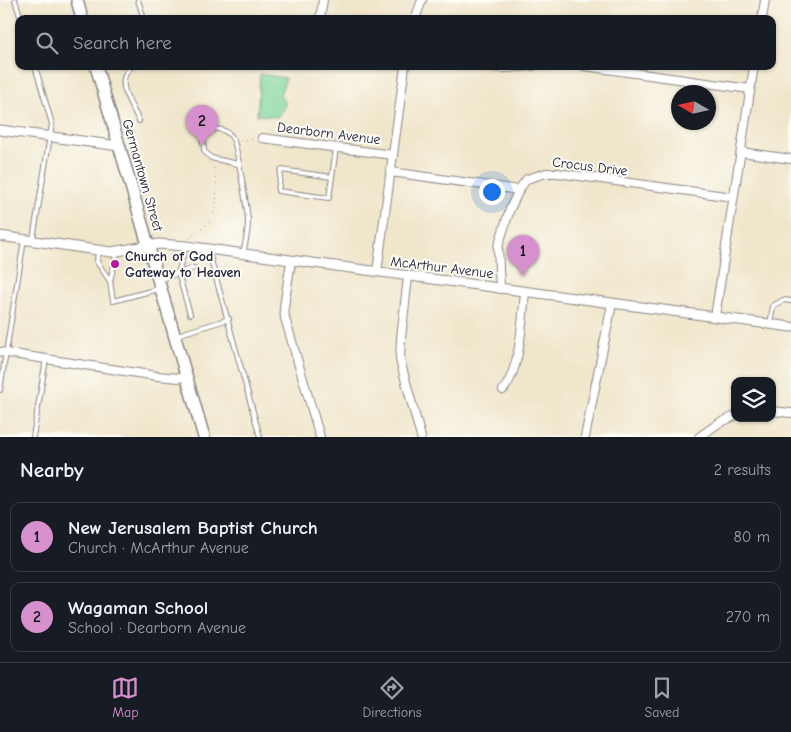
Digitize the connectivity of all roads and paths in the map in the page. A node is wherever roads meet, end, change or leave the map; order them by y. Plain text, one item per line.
1 (15, 0) edge
2 (77, 0) edge
3 (138, 0) edge
4 (323, 0) edge
5 (422, 0) edge
6 (765, 0) edge
7 (19, 15) edge
8 (81, 15) edge
9 (143, 15) edge
10 (321, 15) edge
11 (416, 15) edge
12 (763, 15) edge
13 (36, 70) edge
14 (97, 70) edge
15 (127, 70) edge
16 (404, 70) edge
17 (613, 70) edge
18 (753, 70) edge
19 (750, 89) junction
20 (139, 121) dead end
21 (0, 130) edge
22 (50, 137) junction
23 (262, 138) joint
24 (234, 140) junction
25 (119, 146) junction
26 (336, 148) junction
27 (741, 152) junction
28 (392, 155) junction
29 (211, 158) junction
30 (791, 160) edge
31 (238, 164) junction
32 (391, 172) junction
33 (332, 177) junction
34 (519, 190) junction
35 (733, 197) junction
36 (0, 236) edge
37 (28, 241) junction
38 (148, 246) junction
39 (186, 246) junction
40 (208, 249) junction
41 (98, 250) junction
42 (117, 252) junction
43 (243, 254) junction
44 (291, 261) junction
45 (194, 268) dead end
46 (377, 272) junction
47 (178, 273) junction
48 (408, 277) junction
49 (110, 281) junction
50 (159, 284) junction
51 (500, 289) junction
52 (525, 293) junction
53 (791, 301) edge
54 (612, 304) junction
55 (190, 314) dead end
56 (715, 318) junction
57 (229, 319) junction
58 (770, 325) junction
59 (791, 327) edge
60 (174, 336) junction
61 (3, 353) edge
62 (46, 359) junction
63 (186, 376) junction
64 (0, 390) edge
65 (502, 390) dead end
66 (776, 411) edge
67 (791, 413) edge
68 (731, 418) edge
69 (33, 437) edge
70 (204, 437) edge
71 (260, 437) edge
72 (320, 437) edge
73 (421, 437) edge
74 (585, 437) edge
75 (699, 437) edge

1 - 7 lane
2 - 8 main road
3 - 9 lane
4 - 10 street
5 - 11 street
6 - 12 street
13 - 22 lane
14 - 25 main road, Germantown Street
15 - 20 lane
16 - 28 street
17 - 19 street
18 - 19 street
19 - 27 street
21 - 22 street
22 - 25 street
22 - 37 lane
23 - 24 path
23 - 26 street, Dearborn Avenue
24 - 29 lane
24 - 31 lane
25 - 38 main road, Germantown Street
26 - 28 street, Dearborn Avenue
26 - 33 lane
27 - 30 street
27 - 35 street
28 - 32 street
29 - 31 lane
29 - 39 path
31 - 43 lane
32 - 34 street
32 - 46 street
33 - 33 lane
34 - 35 street, Crocus Drive
34 - 51 street
35 - 56 street
36 - 37 street, McArthur Avenue
37 - 41 street, McArthur Avenue
37 - 61 lane
38 - 39 street, McArthur Avenue
38 - 42 street, McArthur Avenue
38 - 50 main road, Germantown Street
39 - 40 street, McArthur Avenue
39 - 47 lane
40 - 43 street, McArthur Avenue
40 - 57 lane
41 - 42 street, McArthur Avenue
41 - 49 lane
42 - 49 lane
43 - 44 street, McArthur Avenue
44 - 46 street, McArthur Avenue
44 - 72 street
45 - 47 lane
46 - 48 street, McArthur Avenue
47 - 50 lane
47 - 55 lane
48 - 51 street, McArthur Avenue
48 - 73 street
49 - 50 lane
50 - 60 main road, Germantown Street
51 - 52 street, McArthur Avenue
52 - 54 street, McArthur Avenue
52 - 65 street
53 - 58 lane
54 - 56 street, McArthur Avenue
54 - 74 street
56 - 58 street, McArthur Avenue
57 - 60 lane
57 - 71 lane
58 - 59 street, McArthur Avenue
60 - 63 main road, Germantown Street
61 - 62 street
61 - 64 lane
62 - 63 street
62 - 69 lane
63 - 70 main road, Germantown Street
66 - 67 street
68 - 75 street

